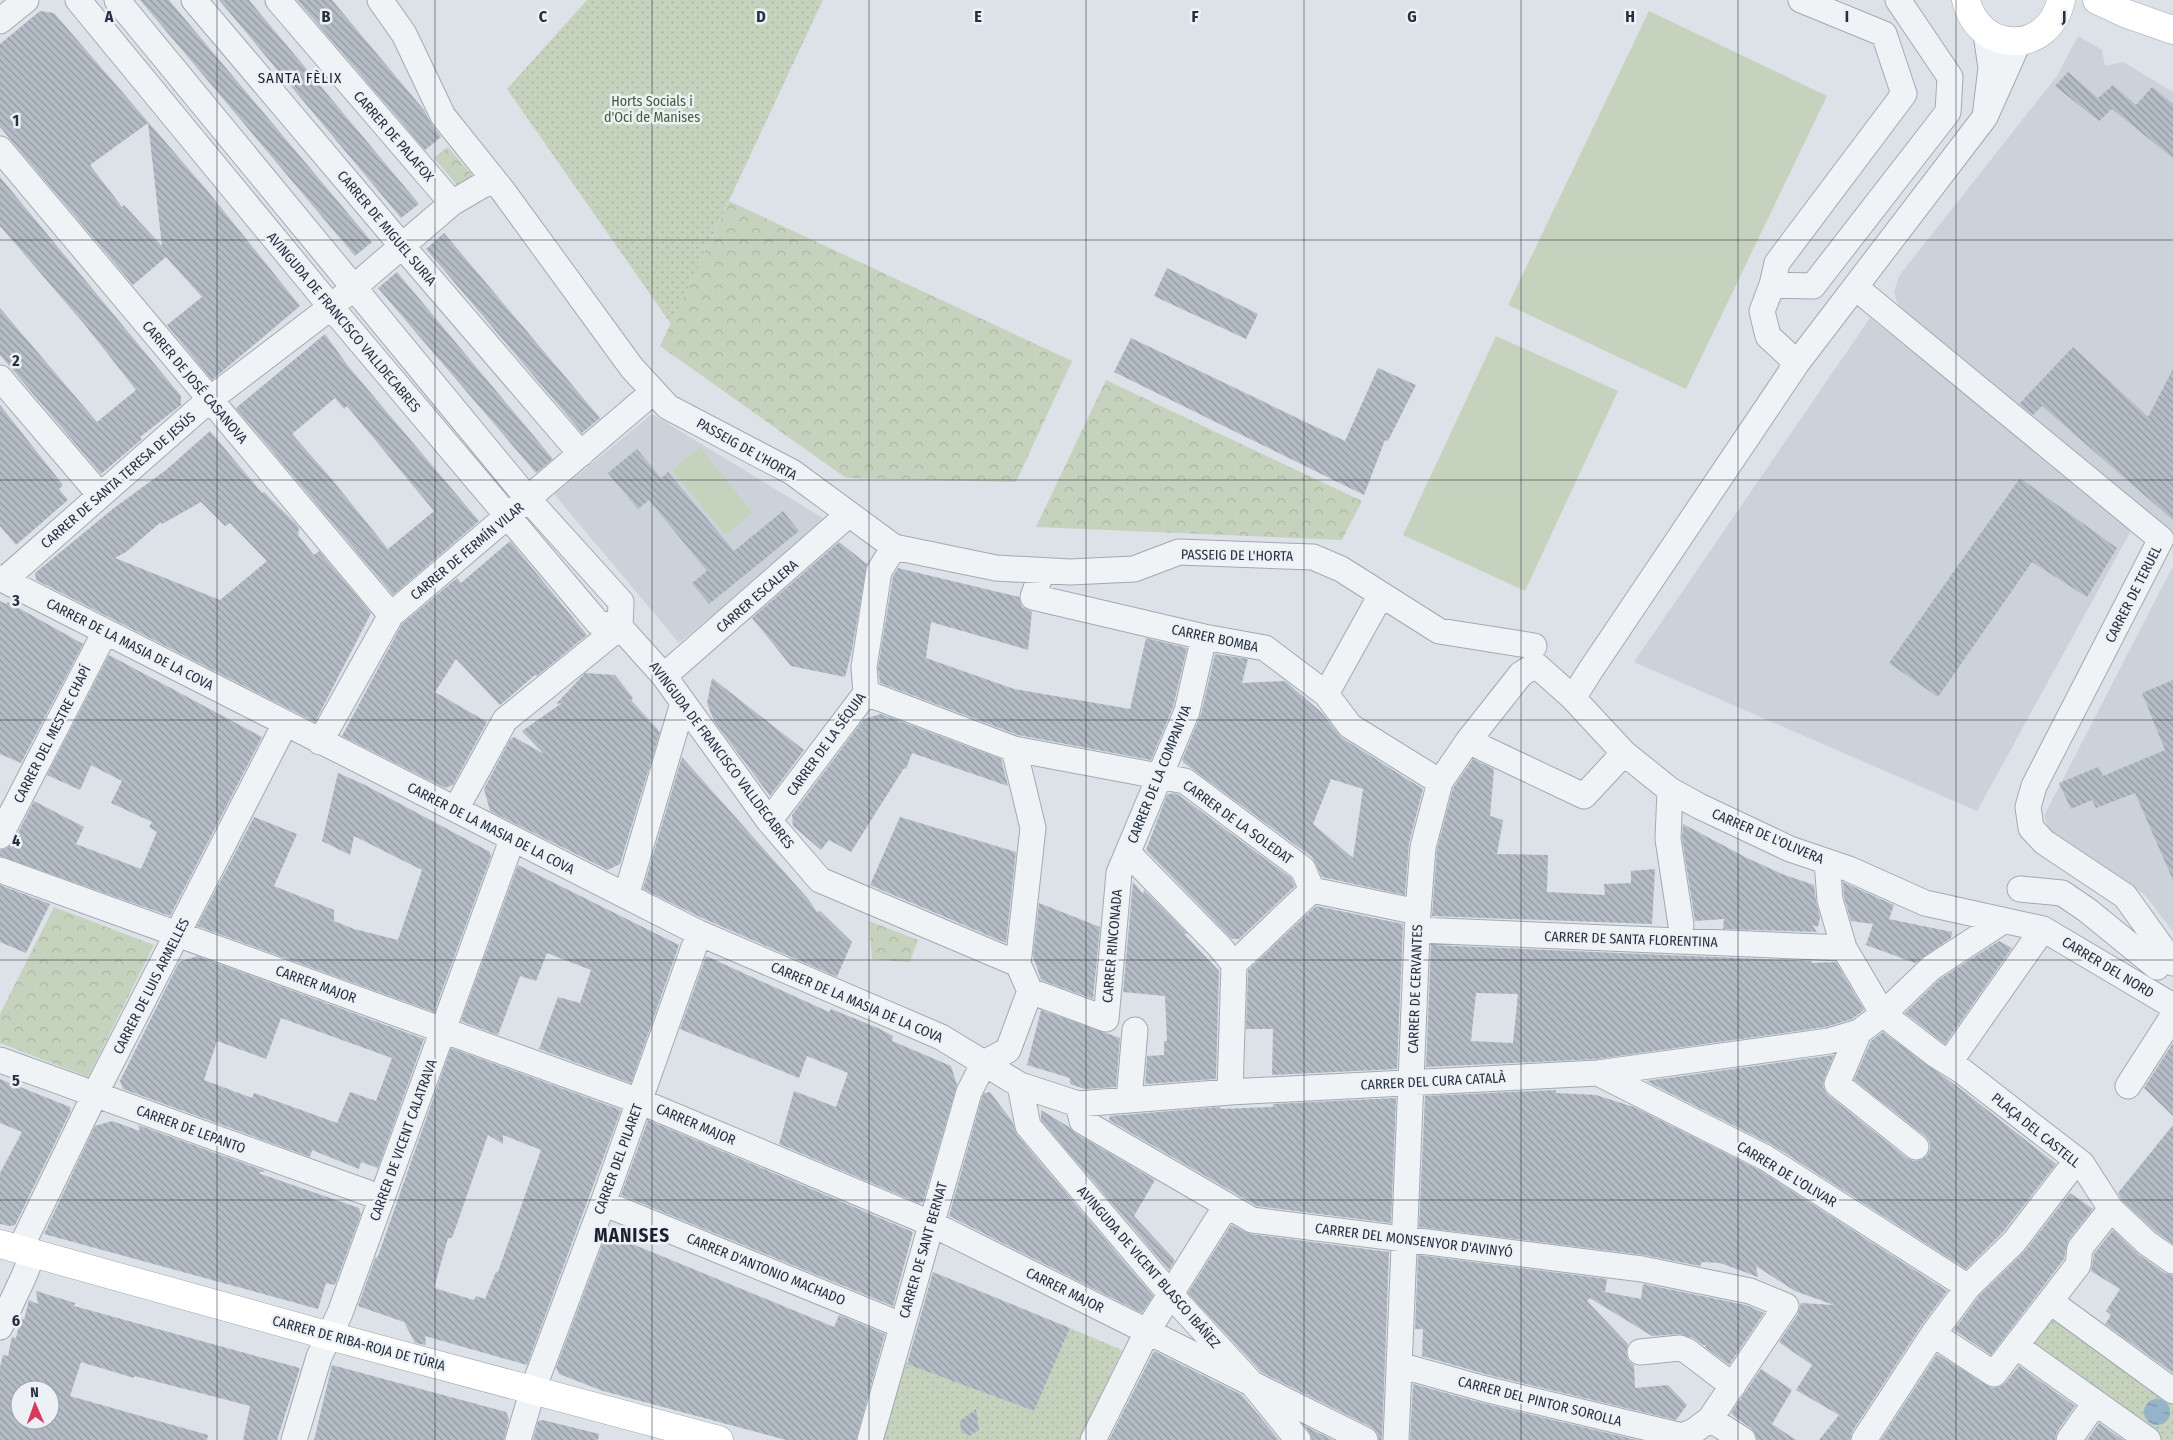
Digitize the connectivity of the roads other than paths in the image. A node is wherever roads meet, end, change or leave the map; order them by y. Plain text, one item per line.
1 (26, 0) edge
2 (78, 0) edge
3 (117, 0) edge
4 (194, 0) edge
5 (278, 0) edge
6 (380, 0) edge
7 (1801, 0) edge
8 (1898, 0) edge
9 (2097, 0) edge
10 (1963, 4) edge
11 (2060, 6) edge
12 (2127, 14) junction
13 (0, 21) edge
14 (2173, 30) edge
15 (1986, 34) junction
16 (2019, 42) junction
17 (1984, 117) junction
18 (0, 149) edge
19 (493, 180) junction
20 (452, 203) junction
21 (403, 247) junction
22 (1772, 285) junction
23 (355, 287) junction
24 (1855, 287) junction
25 (331, 308) junction
26 (1797, 363) junction
27 (0, 378) edge
28 (653, 392) junction
29 (210, 400) junction
30 (581, 454) junction
31 (100, 495) junction
32 (528, 498) junction
33 (850, 514) junction
34 (507, 516) junction
35 (894, 547) junction
36 (1042, 571) junction
37 (1, 578) edge
38 (1382, 595) junction
39 (391, 615) junction
40 (620, 628) junction
41 (104, 632) junction
42 (1204, 638) junction
43 (1535, 656) junction
44 (664, 676) junction
45 (866, 693) junction
46 (1326, 694) junction
47 (1573, 698) junction
48 (683, 703) junction
49 (285, 724) junction
50 (1468, 741) junction
51 (320, 742) junction
52 (1014, 749) junction
53 (1624, 753) junction
54 (1161, 775) junction
55 (1440, 782) junction
56 (1670, 790) junction
57 (456, 810) junction
58 (769, 821) junction
59 (0, 836) edge
60 (512, 840) junction
61 (1128, 853) junction
62 (1827, 862) junction
63 (0, 870) edge
64 (2020, 889) dead end
65 (1312, 890) junction
66 (626, 896) junction
67 (1418, 921) junction
68 (2002, 921) junction
69 (1681, 925) dead end
70 (2044, 929) junction
71 (177, 934) junction
72 (699, 934) junction
73 (1844, 948) junction
74 (1018, 964) junction
75 (1234, 964) junction
76 (2168, 989) edge
77 (1030, 991) junction
78 (1883, 1014) junction
79 (1135, 1030) dead end
80 (444, 1031) junction
81 (1859, 1032) junction
82 (1942, 1059) junction
83 (0, 1060) edge
84 (984, 1063) junction
85 (1598, 1073) junction
86 (1411, 1082) junction
87 (1020, 1086) junction
88 (2128, 1086) dead end
89 (1230, 1092) junction
90 (95, 1094) junction
91 (1129, 1100) junction
92 (639, 1101) junction
93 (1078, 1104) junction
94 (1916, 1147) dead end
95 (2077, 1160) junction
96 (382, 1198) junction
97 (603, 1203) junction
98 (1226, 1206) junction
99 (2111, 1209) junction
100 (930, 1223) junction
101 (1405, 1238) junction
102 (18, 1249) edge
103 (2173, 1261) edge
104 (1968, 1286) junction
105 (1171, 1295) junction
106 (2051, 1302) junction
107 (901, 1324) junction
108 (0, 1327) edge
109 (1148, 1330) junction
110 (1933, 1334) junction
111 (330, 1336) junction
112 (2016, 1346) junction
113 (1640, 1352) dead end
114 (1399, 1365) junction
115 (1254, 1386) junction
116 (1733, 1386) junction
117 (533, 1389) junction
118 (2173, 1391) edge
119 (2095, 1403) junction
120 (1710, 1419) junction
121 (1680, 1438) edge
122 (294, 1440) edge
123 (518, 1440) edge
124 (719, 1440) edge
125 (870, 1440) edge
126 (1093, 1440) edge
127 (1298, 1440) edge
128 (1365, 1440) edge
129 (1396, 1440) edge
130 (1743, 1440) edge
131 (1864, 1440) edge
132 (2069, 1440) edge
133 (2148, 1440) edge

1 - 13 street
2 - 25 street, AVINGUDA DE FRANCISCO VALLDECABRES
3 - 23 street
4 - 21 street, CARRER DE MIGUEL SURIA
5 - 20 street, CARRER DE PALAFOX
6 - 19 street, PASSEIG DE L'HORTA
7 - 22 street
8 - 22 street
9 - 12 main road
10 - 15 main road
11 - 12 main road
11 - 16 main road
12 - 14 main road
15 - 16 main road
15 - 17 street
16 - 17 street
17 - 24 street
18 - 29 street, CARRER DE JOSÉ CASANOVA
19 - 20 street, CARRER DE SANTA TERESA DE JESÚS
19 - 28 street, PASSEIG DE L'HORTA
20 - 21 street, CARRER DE SANTA TERESA DE JESÚS
21 - 23 street, CARRER DE SANTA TERESA DE JESÚS
21 - 30 street, CARRER DE MIGUEL SURIA
22 - 26 street
23 - 25 street, CARRER DE SANTA TERESA DE JESÚS
23 - 32 street
24 - 26 street
24 - 76 street, CARRER DE TERUEL
25 - 29 street, CARRER DE SANTA TERESA DE JESÚS
25 - 34 street, AVINGUDA DE FRANCISCO VALLDECABRES
26 - 47 street
27 - 31 street
28 - 30 street, CARRER DE FERMÍN VILAR
28 - 33 street, PASSEIG DE L'HORTA
29 - 31 street, CARRER DE SANTA TERESA DE JESÚS
29 - 39 street, CARRER DE JOSÉ CASANOVA
30 - 32 street, CARRER DE FERMÍN VILAR
31 - 37 street, CARRER DE SANTA TERESA DE JESÚS
32 - 34 street, CARRER DE FERMÍN VILAR
32 - 40 street
33 - 35 street, PASSEIG DE L'HORTA
33 - 44 street, CARRER ESCALERA
34 - 39 street, CARRER DE FERMÍN VILAR
34 - 40 street, AVINGUDA DE FRANCISCO VALLDECABRES
35 - 36 street, PASSEIG DE L'HORTA
35 - 45 street, CARRER DE LA SÉQUIA
36 - 38 street, PASSEIG DE L'HORTA
36 - 42 street, CARRER BOMBA
37 - 41 street, CARRER DE LA MASIA DE LA COVA
38 - 43 street
38 - 46 street
39 - 51 street, CARRER DE FERMÍN VILAR
40 - 44 street, AVINGUDA DE FRANCISCO VALLDECABRES
40 - 57 street
41 - 49 street, CARRER DE LA MASIA DE LA COVA
41 - 59 street, CARRER DEL MESTRE CHAPÍ
42 - 46 street, CARRER BOMBA
42 - 54 street, CARRER DE LA COMPANYIA
43 - 47 street, CARRER DE L'OLIVERA
43 - 50 street, CARRER DE CERVANTES
44 - 48 street, AVINGUDA DE FRANCISCO VALLDECABRES
45 - 52 street, CARRER DE LA SOLEDAT
45 - 58 street, CARRER DE LA SÉQUIA
46 - 55 street, CARRER BOMBA
47 - 53 street, CARRER DE L'OLIVERA
48 - 58 street, AVINGUDA DE FRANCISCO VALLDECABRES
48 - 66 street
49 - 51 street, CARRER DE LA MASIA DE LA COVA
49 - 71 street, CARRER DE LUIS ARMELLES
50 - 53 street
50 - 55 street, CARRER DE CERVANTES
51 - 57 street, CARRER DE LA MASIA DE LA COVA
52 - 54 street, CARRER DE LA SOLEDAT
52 - 74 street
53 - 56 street, CARRER DE L'OLIVERA
54 - 61 street, CARRER DE LA COMPANYIA
54 - 65 street, CARRER DE LA SOLEDAT
55 - 67 street, CARRER DE CERVANTES
56 - 62 street, CARRER DE L'OLIVERA
56 - 69 street
57 - 60 street, CARRER DE LA MASIA DE LA COVA
58 - 74 street, AVINGUDA DE FRANCISCO VALLDECABRES
60 - 66 street, CARRER DE LA MASIA DE LA COVA
60 - 80 street, CARRER DE VICENT CALATRAVA
61 - 75 street
61 - 77 street, CARRER RINCONADA
62 - 68 street, CARRER DE L'OLIVERA
62 - 73 street
63 - 71 street, CARRER MAJOR
64 - 76 street
65 - 67 street
65 - 75 street
66 - 72 street, CARRER DE LA MASIA DE LA COVA
67 - 73 street, CARRER DE SANTA FLORENTINA
67 - 86 street, CARRER DE CERVANTES
68 - 70 street, CARRER DE L'OLIVERA
68 - 78 street, CARRER DEL CURA CATALÀ
70 - 76 street, CARRER DEL NORD
70 - 82 street
71 - 80 street, CARRER MAJOR
71 - 90 street, CARRER DE LUIS ARMELLES
72 - 84 street, CARRER DE LA MASIA DE LA COVA
72 - 92 street, CARRER DEL PILARET
73 - 78 street
74 - 77 street
75 - 89 street
76 - 88 street
77 - 84 street
78 - 81 street, CARRER DEL CURA CATALÀ
78 - 82 street, PLAÇA DEL CASTELL
79 - 91 street
80 - 92 street, CARRER MAJOR
80 - 96 street, CARRER DE VICENT CALATRAVA
81 - 85 street, CARRER DEL CURA CATALÀ
81 - 94 street
82 - 95 street, PLAÇA DEL CASTELL
83 - 90 street, CARRER DE LEPANTO
84 - 87 street, CARRER DEL CURA CATALÀ
84 - 100 street, CARRER DE SANT BERNAT
85 - 86 street, CARRER DEL CURA CATALÀ
85 - 104 street, CARRER DE L'OLIVAR
86 - 89 street, CARRER DEL CURA CATALÀ
86 - 101 street, CARRER DE CERVANTES
87 - 93 street, CARRER DEL CURA CATALÀ
87 - 105 street, AVINGUDA DE VICENT BLASCO IBÁÑEZ
89 - 91 street, CARRER DEL CURA CATALÀ
90 - 96 street, CARRER DE LEPANTO
90 - 102 street, CARRER DE LUIS ARMELLES
91 - 93 street, CARRER DEL CURA CATALÀ
92 - 97 street, CARRER DEL PILARET
92 - 100 street, CARRER MAJOR
93 - 98 street, CARRER DEL MONSENYOR D'AVINYÓ
95 - 99 street, PLAÇA DEL CASTELL
95 - 104 street
96 - 111 street, CARRER DE VICENT CALATRAVA
97 - 107 street, CARRER D'ANTONIO MACHADO
97 - 117 street, CARRER DEL PILARET
98 - 101 street, CARRER DEL MONSENYOR D'AVINYÓ
98 - 105 street
99 - 103 street, PLAÇA DEL CASTELL
99 - 106 street
100 - 107 street, CARRER DE SANT BERNAT
100 - 109 street, CARRER MAJOR
101 - 114 street, CARRER DE CERVANTES
101 - 116 street, CARRER DEL MONSENYOR D'AVINYÓ
102 - 108 street, CARRER DE LUIS ARMELLES
102 - 111 main road, CARRER DE RIBA-ROJA DE TÚRIA
104 - 110 street
105 - 109 street
105 - 115 street, AVINGUDA DE VICENT BLASCO IBÁÑEZ
106 - 112 street
106 - 118 street
107 - 125 street, CARRER DE SANT BERNAT
109 - 115 street, CARRER MAJOR
109 - 126 street
110 - 112 street
110 - 131 street
111 - 117 main road, CARRER DE RIBA-ROJA DE TÚRIA
111 - 122 street, CARRER DE VICENT CALATRAVA
112 - 119 street
113 - 116 street
114 - 121 street, CARRER DEL PINTOR SOROLLA
114 - 129 street, CARRER DE CERVANTES
115 - 127 street, AVINGUDA DE VICENT BLASCO IBÁÑEZ
115 - 128 street, CARRER MAJOR
116 - 120 street
117 - 123 street, CARRER DEL PILARET
117 - 124 main road, CARRER DE RIBA-ROJA DE TÚRIA
119 - 132 street
119 - 133 street
120 - 121 street
120 - 130 street

